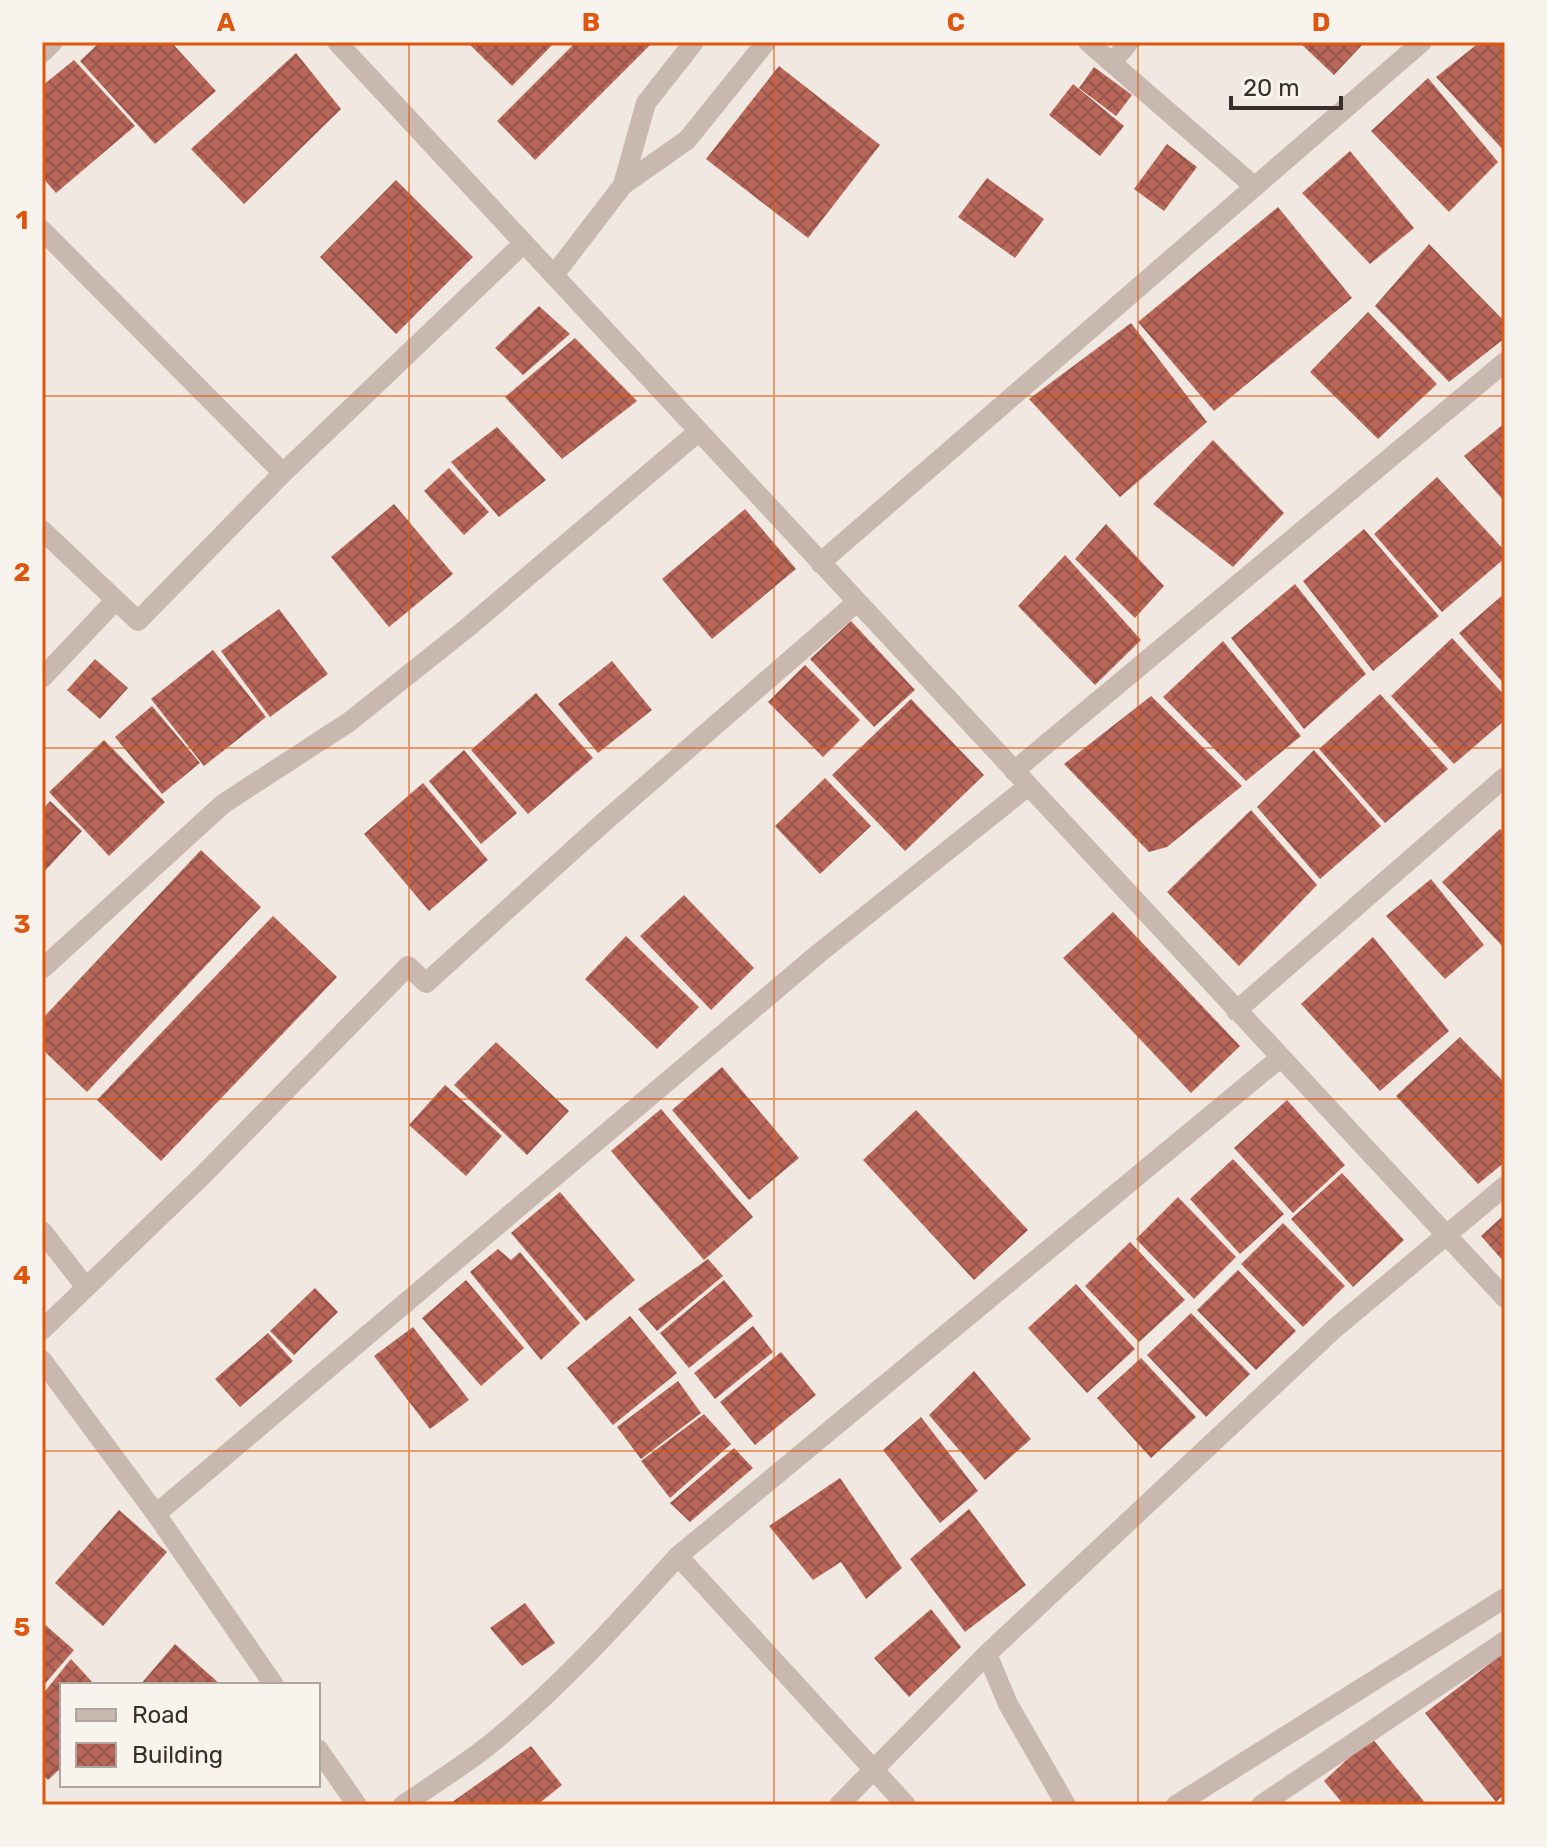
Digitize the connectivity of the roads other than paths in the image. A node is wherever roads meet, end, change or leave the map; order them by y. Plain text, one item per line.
1 (53, 42) edge
2 (337, 42) edge
3 (694, 42) edge
4 (766, 42) edge
5 (1088, 42) edge
6 (1129, 42) edge
7 (1422, 42) edge
8 (42, 53) edge
9 (1112, 63) junction
10 (623, 185) junction
11 (1255, 187) junction
12 (42, 230) edge
13 (524, 243) junction
14 (554, 275) junction
15 (1505, 362) edge
16 (698, 432) junction
17 (283, 473) junction
18 (42, 530) edge
19 (820, 563) junction
20 (115, 601) junction
21 (857, 602) junction
22 (42, 678) edge
23 (1505, 777) edge
24 (1020, 779) junction
25 (42, 969) edge
26 (1236, 1011) junction
27 (1280, 1058) junction
28 (1505, 1186) edge
29 (42, 1231) edge
30 (1446, 1235) junction
31 (85, 1286) junction
32 (1505, 1298) edge
33 (42, 1330) edge
34 (42, 1360) edge
35 (156, 1514) junction
36 (678, 1556) junction
37 (1505, 1598) edge
38 (1505, 1641) edge
39 (987, 1654) junction
40 (273, 1683) edge
41 (320, 1752) edge
42 (875, 1771) junction
43 (1181, 1804) edge
44 (357, 1805) edge
45 (403, 1805) edge
46 (839, 1805) edge
47 (906, 1805) edge
48 (1066, 1805) edge
49 (1261, 1805) edge

1 - 8 street
2 - 13 street
3 - 10 street
4 - 10 street
5 - 9 street
6 - 9 street
7 - 11 street
9 - 11 street
10 - 14 street
11 - 19 street
12 - 17 street
13 - 14 street
13 - 17 street
14 - 16 street
15 - 24 street
16 - 19 street
16 - 25 street
17 - 20 street
18 - 20 street
19 - 21 street
20 - 22 street
21 - 24 street
21 - 31 street
23 - 26 street
24 - 26 street
24 - 35 street
26 - 27 street
27 - 30 street
27 - 36 street
28 - 30 street
29 - 31 street
30 - 32 street
30 - 39 street
31 - 33 street
34 - 35 street
35 - 40 street
36 - 42 street
36 - 45 street
37 - 43 street
38 - 49 street
39 - 42 street
39 - 48 street
41 - 44 street
42 - 46 street
42 - 47 street

